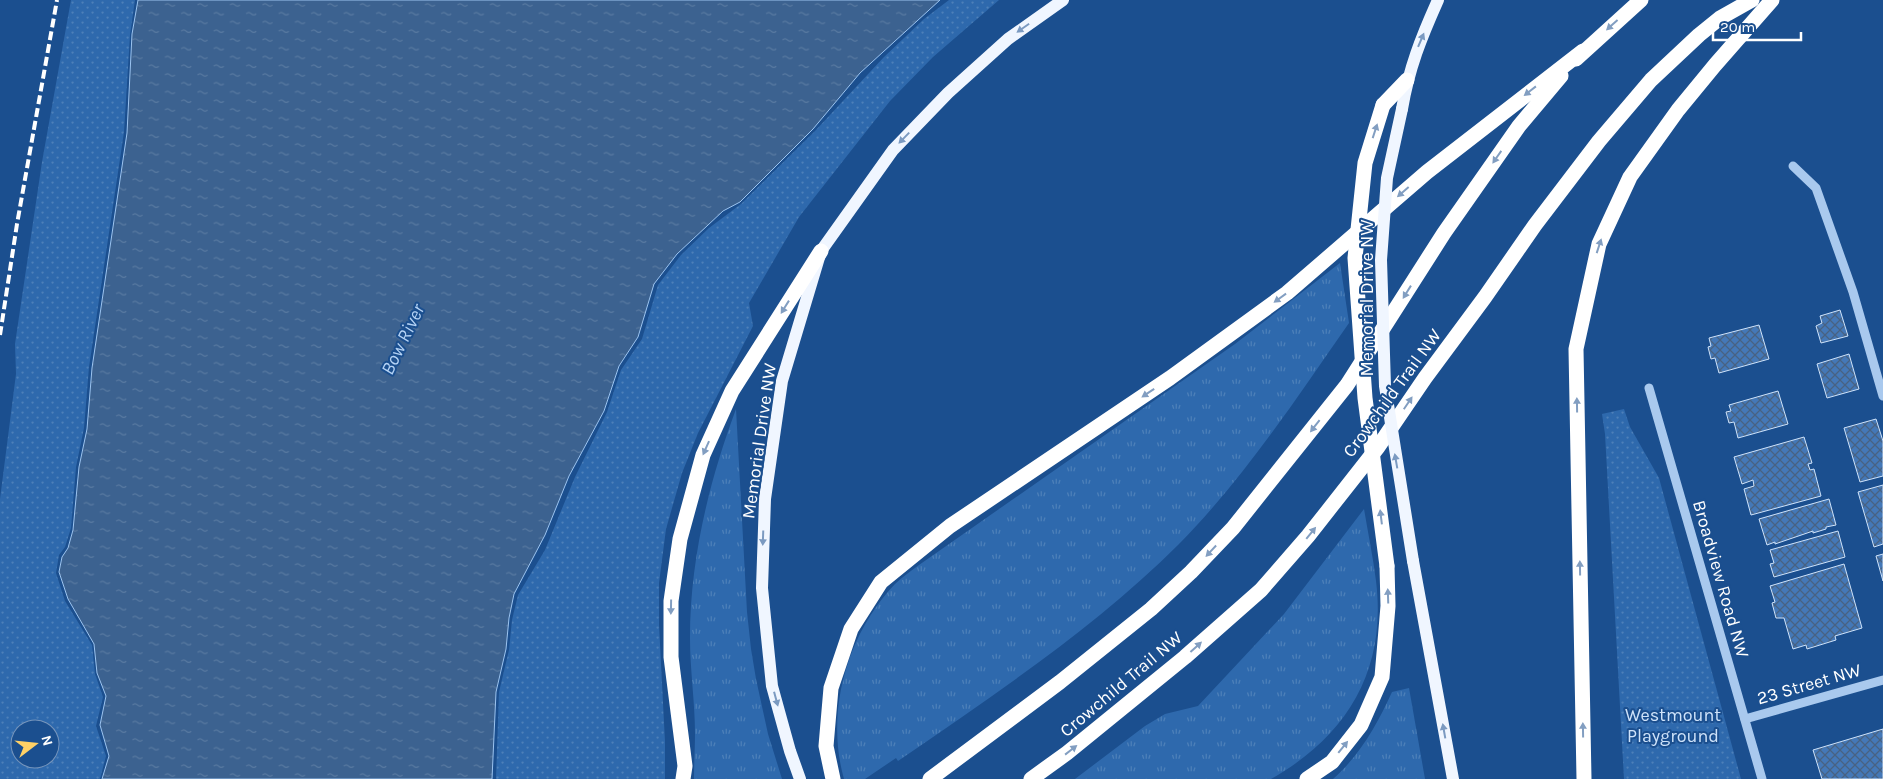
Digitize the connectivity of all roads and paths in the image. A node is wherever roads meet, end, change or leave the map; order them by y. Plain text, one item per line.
1 (1063, 0) edge
2 (1438, 0) edge
3 (1641, 0) edge
4 (1752, 0) edge
5 (1772, 0) edge
6 (1583, 51) junction
7 (1407, 80) junction
8 (1793, 166) dead end
9 (821, 251) junction
10 (1649, 388) dead end
11 (1883, 396) edge
12 (1883, 680) edge
13 (1745, 719) junction
14 (683, 779) edge
15 (800, 779) edge
16 (833, 779) edge
17 (930, 779) edge
18 (1031, 779) edge
19 (1307, 779) edge
20 (1453, 779) edge
21 (1584, 779) edge
22 (1762, 779) edge

1 -> 9 main road, Memorial Drive NW
7 -> 2 main road, Memorial Drive NW
3 -> 6 highway
18 -> 4 highway, Crowchild Trail NW
21 -> 5 highway
6 -> 16 highway
6 -> 17 highway
19 -> 7 highway, bridge
20 -> 7 main road, Memorial Drive NW, bridge
8 - 11 street
9 -> 14 highway
9 -> 15 main road, Memorial Drive NW
10 - 13 street, Broadview Road NW
12 - 13 street, 23 Street NW
13 - 22 street, Broadview Road NW

